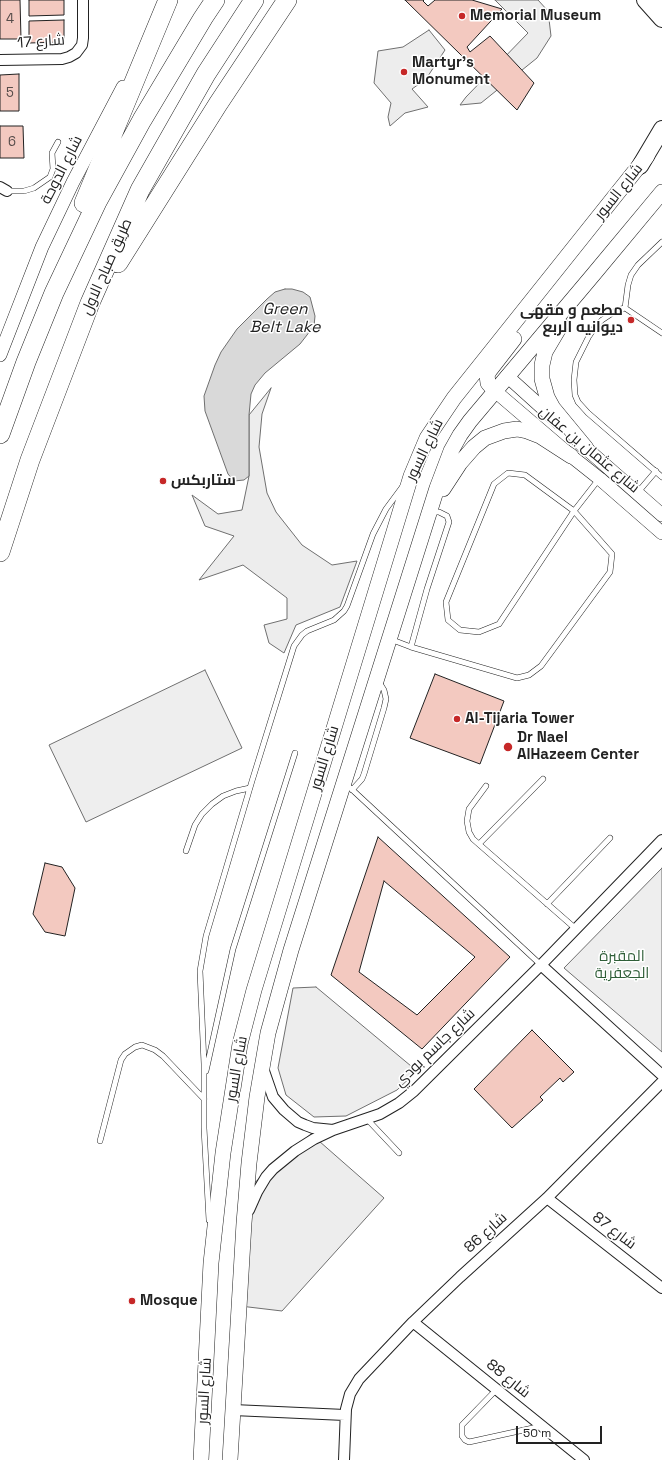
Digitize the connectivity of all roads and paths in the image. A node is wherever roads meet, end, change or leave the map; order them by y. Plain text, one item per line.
1 (83, 0) edge
2 (215, 0) edge
3 (254, 0) edge
4 (287, 0) edge
5 (645, 0) edge
6 (167, 3) edge
7 (662, 19) edge
8 (0, 60) edge
9 (662, 129) edge
10 (662, 139) edge
11 (58, 142) dead end
12 (640, 166) junction
13 (4, 189) edge
14 (662, 192) edge
15 (662, 242) edge
16 (594, 275) junction
17 (544, 284) junction
18 (54, 294) junction
19 (90, 303) junction
20 (625, 308) junction
21 (662, 333) edge
22 (0, 355) edge
23 (491, 368) junction
24 (507, 376) junction
25 (468, 381) junction
26 (495, 391) junction
27 (0, 434) edge
28 (586, 448) junction
29 (571, 456) junction
30 (656, 471) junction
31 (411, 476) junction
32 (662, 477) edge
33 (600, 479) junction
34 (637, 493) junction
35 (574, 511) junction
36 (429, 512) junction
37 (662, 515) edge
38 (662, 533) edge
39 (0, 552) edge
40 (390, 639) junction
41 (411, 647) junction
42 (295, 753) dead end
43 (543, 779) dead end
44 (348, 786) junction
45 (486, 786) dead end
46 (250, 788) junction
47 (610, 838) dead end
48 (662, 840) edge
49 (479, 844) junction
50 (186, 851) dead end
51 (548, 904) junction
52 (576, 929) junction
53 (541, 965) junction
54 (262, 1064) junction
55 (662, 1075) edge
56 (204, 1076) junction
57 (662, 1082) edge
58 (204, 1099) junction
59 (368, 1119) junction
60 (334, 1130) junction
61 (100, 1141) dead end
62 (399, 1153) dead end
63 (547, 1198) junction
64 (244, 1223) junction
65 (212, 1263) junction
66 (662, 1288) edge
67 (414, 1322) junction
68 (497, 1389) junction
69 (233, 1410) junction
70 (345, 1415) junction
71 (542, 1426) junction
72 (201, 1460) edge
73 (230, 1460) edge
74 (344, 1460) edge
75 (584, 1460) edge

1 - 8 street, شارع 17
2 - 18 highway
3 - 19 highway, طريق صباح الاول
4 - 19 highway
5 - 7 main road
6 - 18 highway
6 - 22 street, شارع الدوحة
9 - 12 main road
10 - 12 main road, شارع السور
11 - 13 lane
12 - 17 main road, شارع السور
14 - 16 main road, شارع السور
15 - 20 lane
16 - 24 main road, شارع السور
16 - 28 main road
17 - 23 main road
17 - 25 main road, شارع السور
18 - 27 highway
19 - 39 highway, طريق صباح الاول
20 - 21 lane
20 - 30 lane
23 - 24 main road
23 - 25 main road
23 - 26 main road
24 - 26 main road, شارع السور
24 - 28 street, شارع عثمان بن عفان
25 - 31 main road, شارع السور
26 - 29 street, شارع عثمان بن عفان
26 - 36 main road, شارع السور
28 - 34 street, شارع عثمان بن عفان
29 - 33 street, شارع عثمان بن عفان
29 - 36 main road
30 - 32 lane
30 - 34 lane
31 - 46 lane
31 - 65 main road, شارع السور
33 - 35 lane
33 - 38 street, شارع عثمان بن عفان
34 - 37 street, شارع عثمان بن عفان
35 - 35 lane
35 - 41 lane
36 - 40 main road, شارع السور
36 - 41 lane
40 - 41 lane
40 - 44 main road, شارع السور
42 - 56 lane
43 - 49 lane
44 - 53 lane
44 - 54 main road, شارع السور
45 - 49 lane
46 - 50 lane
46 - 56 lane
47 - 51 lane
48 - 52 street, شارع جاسم بودي
49 - 51 lane
51 - 52 lane
52 - 53 street, شارع جاسم بودي
53 - 55 street
53 - 59 street, شارع جاسم بودي
54 - 60 street, شارع جاسم بودي
54 - 64 main road, شارع السور
56 - 58 lane
57 - 63 street, شارع 86
58 - 61 lane
58 - 65 lane
59 - 60 street, شارع جاسم بودي
59 - 62 lane
60 - 64 street, شارع جاسم بودي
63 - 66 street, شارع 87
63 - 67 street, شارع 86
64 - 69 main road, شارع السور
65 - 72 main road, شارع السور
67 - 68 street, شارع 88
67 - 70 street, شارع 86
68 - 71 street, شارع 88
68 - 71 lane
69 - 70 street
69 - 73 main road, شارع السور
70 - 74 street, شارع 86
71 - 75 street, شارع 88

